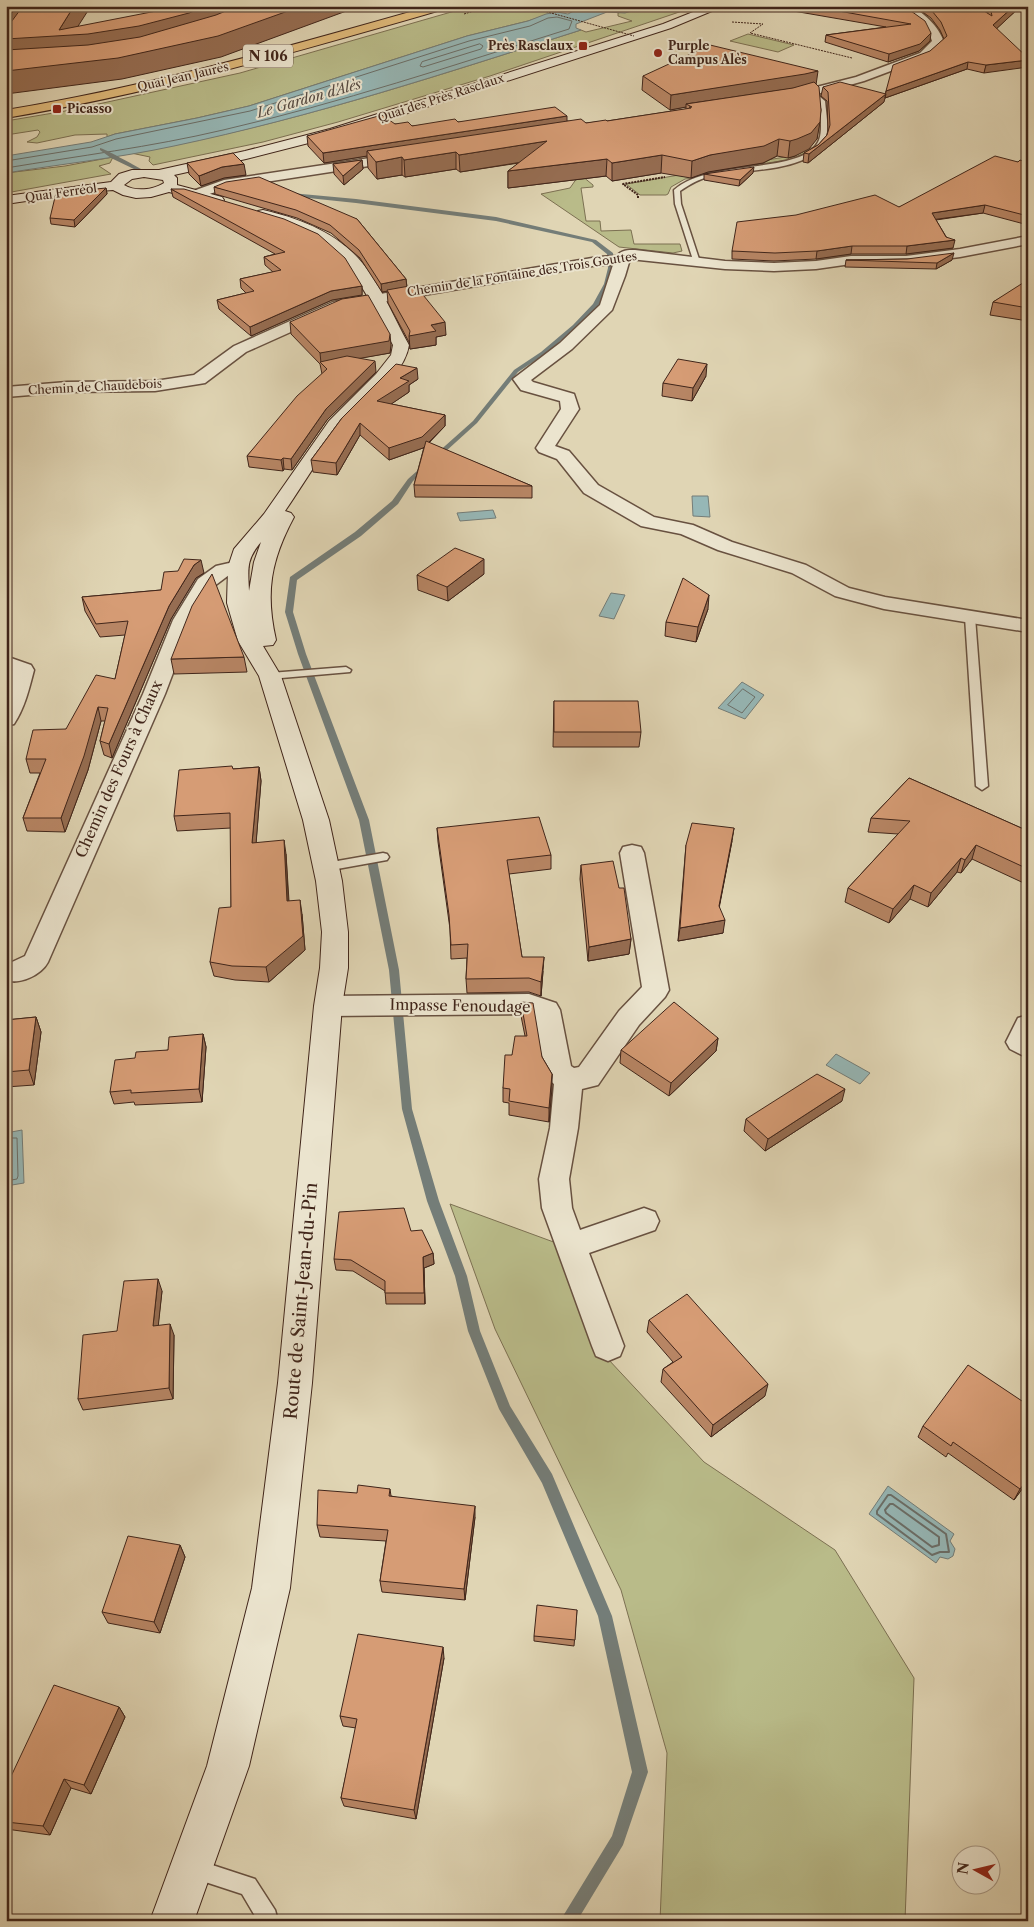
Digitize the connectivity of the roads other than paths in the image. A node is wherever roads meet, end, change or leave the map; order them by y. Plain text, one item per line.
1 (426, 6) edge
2 (444, 6) edge
3 (719, 6) edge
4 (900, 6) edge
5 (812, 93) junction
6 (768, 101) edge
7 (6, 108) edge
8 (6, 114) edge
9 (416, 154) edge
10 (169, 183) junction
11 (224, 184) junction
12 (116, 186) junction
13 (198, 194) junction
14 (6, 200) edge
15 (1028, 240) edge
16 (621, 260) junction
17 (696, 262) junction
18 (374, 299) junction
19 (6, 392) edge
20 (306, 469) junction
21 (238, 567) junction
22 (970, 617) junction
23 (1028, 626) edge
24 (6, 667) edge
25 (346, 670) dead end
26 (279, 675) junction
27 (6, 719) edge
28 (982, 786) dead end
29 (632, 853) dead end
30 (383, 857) dead end
31 (337, 865) junction
32 (6, 970) edge
33 (328, 1006) junction
34 (1028, 1025) edge
35 (1028, 1047) edge
36 (569, 1080) junction
37 (644, 1221) dead end
38 (572, 1246) junction
39 (608, 1346) dead end
40 (192, 1868) junction
41 (172, 1921) edge
42 (268, 1921) edge

1 - 7 main road, Quai Jean Jaurès / N 106
2 - 8 main road, Quai Jean Jaurès / N 106
3 - 10 main road, Quai des Près Rasclaux
4 - 5 street
5 - 6 street
5 - 17 lane
9 - 11 street
10 - 11 street
10 - 12 main road
10 - 12 main road
10 - 13 main road, Route de Saint-Jean-du-Pin
11 - 13 street
12 - 14 main road, Quai Ferréol
13 - 18 main road, Route de Saint-Jean-du-Pin
15 - 17 street, Chemin de la Fontaine des Trois Gouttes
16 - 17 street, Chemin de la Fontaine des Trois Gouttes
16 - 18 street, Chemin de la Fontaine des Trois Gouttes
16 - 22 street
18 - 19 street, Chemin de Chaudebois
18 - 20 main road, Route de Saint-Jean-du-Pin
20 - 21 main road, Route de Saint-Jean-du-Pin
20 - 26 main road, Route de Saint-Jean-du-Pin
21 - 26 main road, Route de Saint-Jean-du-Pin
21 - 32 street, Chemin des Fours à Chaux
22 - 23 street
22 - 28 lane
24 - 27 street
25 - 26 lane
26 - 31 main road, Route de Saint-Jean-du-Pin
29 - 36 street
30 - 31 lane
31 - 33 main road, Route de Saint-Jean-du-Pin
33 - 36 street, Impasse Fenoudage
33 - 40 main road, Route de Saint-Jean-du-Pin
34 - 35 street
36 - 38 street
37 - 38 street
38 - 39 street
40 - 41 main road, Route de Saint-Jean-du-Pin
40 - 42 lane

